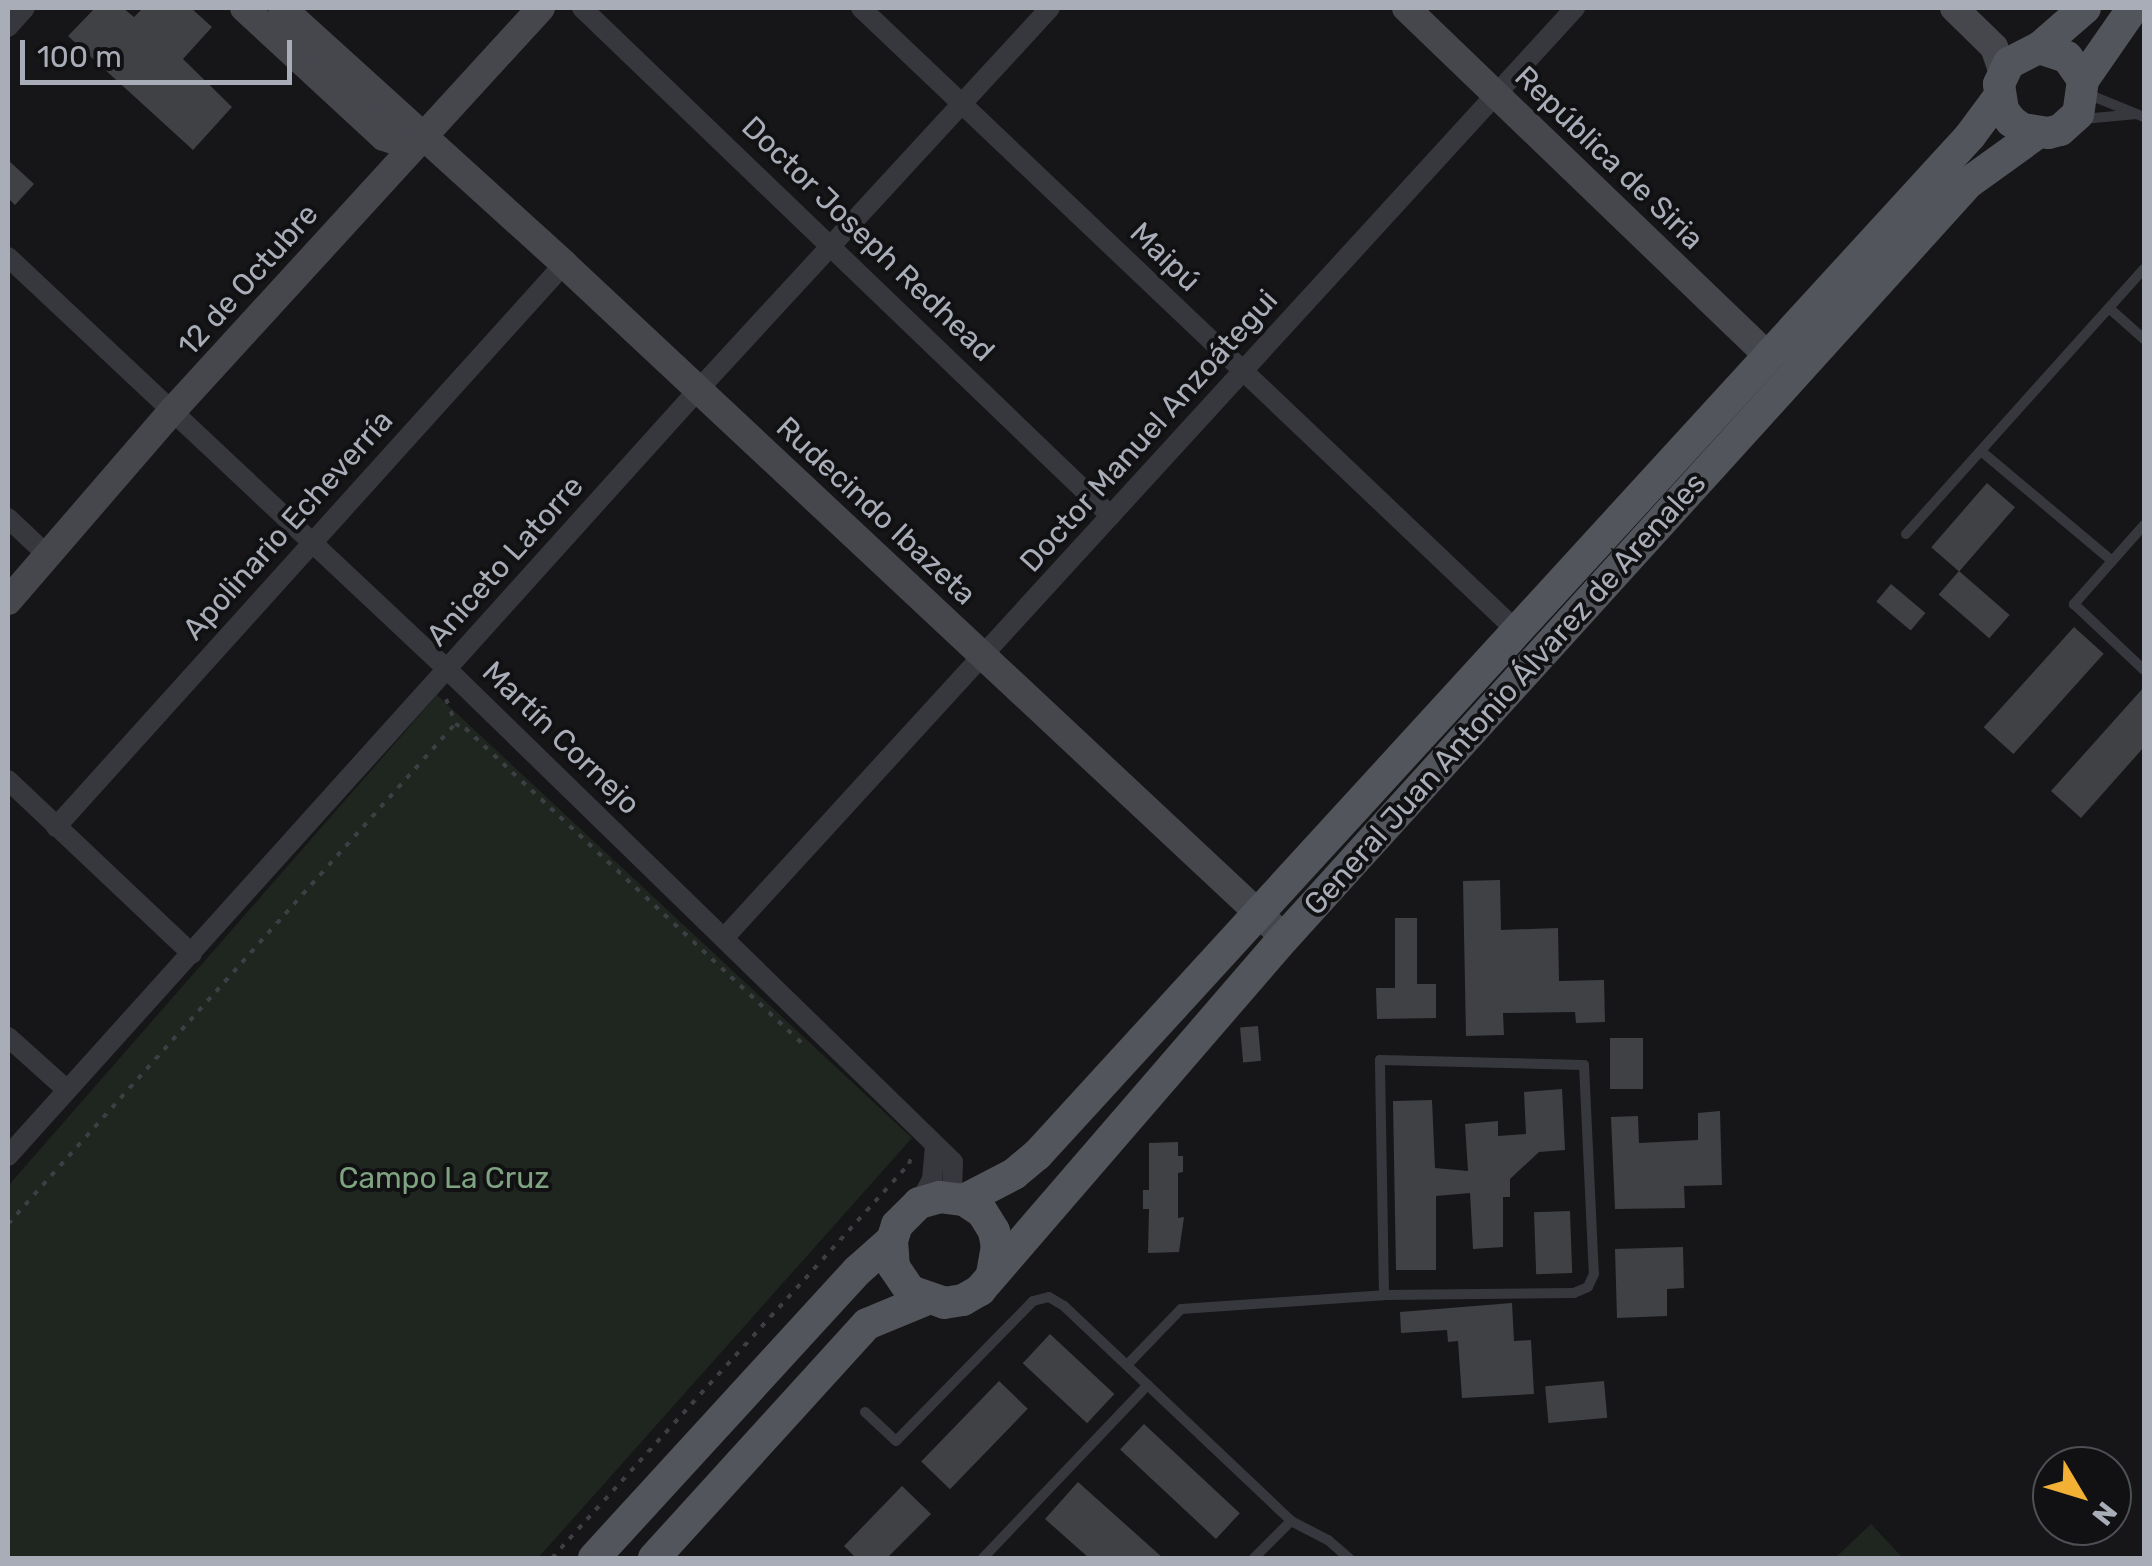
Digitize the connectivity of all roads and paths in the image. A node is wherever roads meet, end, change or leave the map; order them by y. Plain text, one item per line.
1 (25, 8) edge
2 (244, 8) edge
3 (282, 8) edge
4 (541, 8) edge
5 (582, 8) edge
6 (861, 8) edge
7 (1050, 8) edge
8 (1406, 8) edge
9 (1575, 8) edge
10 (1954, 8) edge
11 (2085, 8) edge
12 (2132, 8) edge
13 (8, 27) edge
14 (2039, 48) junction
15 (1999, 72) junction
16 (1497, 95) junction
17 (2079, 98) junction
18 (963, 102) junction
19 (2141, 116) edge
20 (2036, 134) junction
21 (421, 136) junction
22 (832, 245) junction
23 (8, 257) edge
24 (564, 264) junction
25 (2144, 269) edge
26 (2109, 308) junction
27 (2144, 339) edge
28 (1767, 355) junction
29 (1242, 374) junction
30 (698, 390) junction
31 (173, 410) junction
32 (1981, 451) junction
33 (1111, 516) junction
34 (8, 518) edge
35 (2144, 525) edge
36 (1906, 534) dead end
37 (312, 544) junction
38 (48, 556) junction
39 (2112, 561) junction
40 (8, 601) edge
41 (1516, 631) junction
42 (984, 655) junction
43 (2144, 670) edge
44 (443, 675) junction
45 (456, 724) junction
46 (8, 780) edge
47 (56, 827) junction
48 (1258, 913) junction
49 (724, 938) junction
50 (1284, 938) junction
51 (192, 954) junction
52 (8, 1037) edge
53 (811, 1052) dead end
54 (67, 1090) junction
55 (934, 1145) junction
56 (912, 1147) dead end
57 (8, 1156) edge
58 (958, 1199) junction
59 (919, 1203) junction
60 (8, 1224) edge
61 (892, 1240) junction
62 (992, 1274) junction
63 (1384, 1295) junction
64 (925, 1300) junction
65 (1127, 1365) junction
66 (1148, 1386) junction
67 (865, 1412) dead end
68 (1291, 1521) junction
69 (552, 1558) edge
70 (594, 1558) edge
71 (654, 1558) edge
72 (983, 1558) edge
73 (1254, 1558) edge
74 (1349, 1558) edge

1 - 13 street
2 - 21 street
3 - 21 street, Rudecindo Ibazeta
4 - 21 street, 12 de Octubre
5 - 22 street, Doctor Joseph Redhead
6 - 18 street, Maipú
7 - 18 street, Aniceto Latorre
8 - 16 street, República de Siria
9 - 16 street, Doctor Manuel Anzoátegui
10 - 15 street
11 - 14 main road, General Juan Antonio Álvarez de Arenales
12 - 17 main road
14 - 15 main road, General Juan Antonio Álvarez de Arenales
14 - 17 main road
15 - 20 main road
15 - 28 main road, General Juan Antonio Álvarez de Arenales
16 - 28 street, República de Siria
16 - 29 street, Doctor Manuel Anzoátegui
17 - 19 lane
17 - 19 lane
17 - 20 main road, General Juan Antonio Álvarez de Arenales
18 - 22 street, Aniceto Latorre
18 - 29 street, Maipú
20 - 50 main road, General Juan Antonio Álvarez de Arenales
21 - 24 street, Rudecindo Ibazeta
21 - 31 street, 12 de Octubre
22 - 30 street, Aniceto Latorre
22 - 33 street, Doctor Joseph Redhead
23 - 31 street, Martín Cornejo
24 - 30 street, Rudecindo Ibazeta
24 - 37 street, Apolinario Echeverría
25 - 26 lane
26 - 27 lane
26 - 32 lane
28 - 41 main road, General Juan Antonio Álvarez de Arenales
29 - 33 street, Doctor Manuel Anzoátegui
29 - 41 street, Maipú
30 - 42 street, Rudecindo Ibazeta
30 - 44 street, Aniceto Latorre
31 - 37 street, Martín Cornejo
31 - 38 street, 12 de Octubre
32 - 36 lane
32 - 39 lane
33 - 42 street, Doctor Manuel Anzoátegui
34 - 38 street
35 - 39 lane
37 - 44 street, Martín Cornejo
37 - 47 street, Apolinario Echeverría
38 - 40 street, 12 de Octubre
39 - 43 lane
41 - 48 main road, General Juan Antonio Álvarez de Arenales
42 - 48 street, Rudecindo Ibazeta
42 - 49 street, Doctor Manuel Anzoátegui
44 - 45 path
44 - 49 street, Martín Cornejo
44 - 51 street, Aniceto Latorre
45 - 53 path
45 - 60 path
46 - 47 street
47 - 51 street
48 - 50 street, Rudecindo Ibazeta
48 - 58 main road, General Juan Antonio Álvarez de Arenales
49 - 55 street, Martín Cornejo
50 - 62 main road, General Juan Antonio Álvarez de Arenales
51 - 54 street, Aniceto Latorre
52 - 54 street
54 - 57 street, Aniceto Latorre
55 - 58 street, Martín Cornejo
55 - 59 street
56 - 69 path
58 - 59 main road, General Juan Antonio Álvarez de Arenales
58 - 62 main road
59 - 61 main road
61 - 64 main road
61 - 70 main road
62 - 64 main road, General Juan Antonio Álvarez de Arenales
63 - 63 lane
63 - 65 lane
64 - 71 main road, General Juan Antonio Álvarez de Arenales
65 - 66 lane
65 - 67 lane
66 - 68 lane
66 - 72 lane
68 - 73 lane
68 - 74 lane

